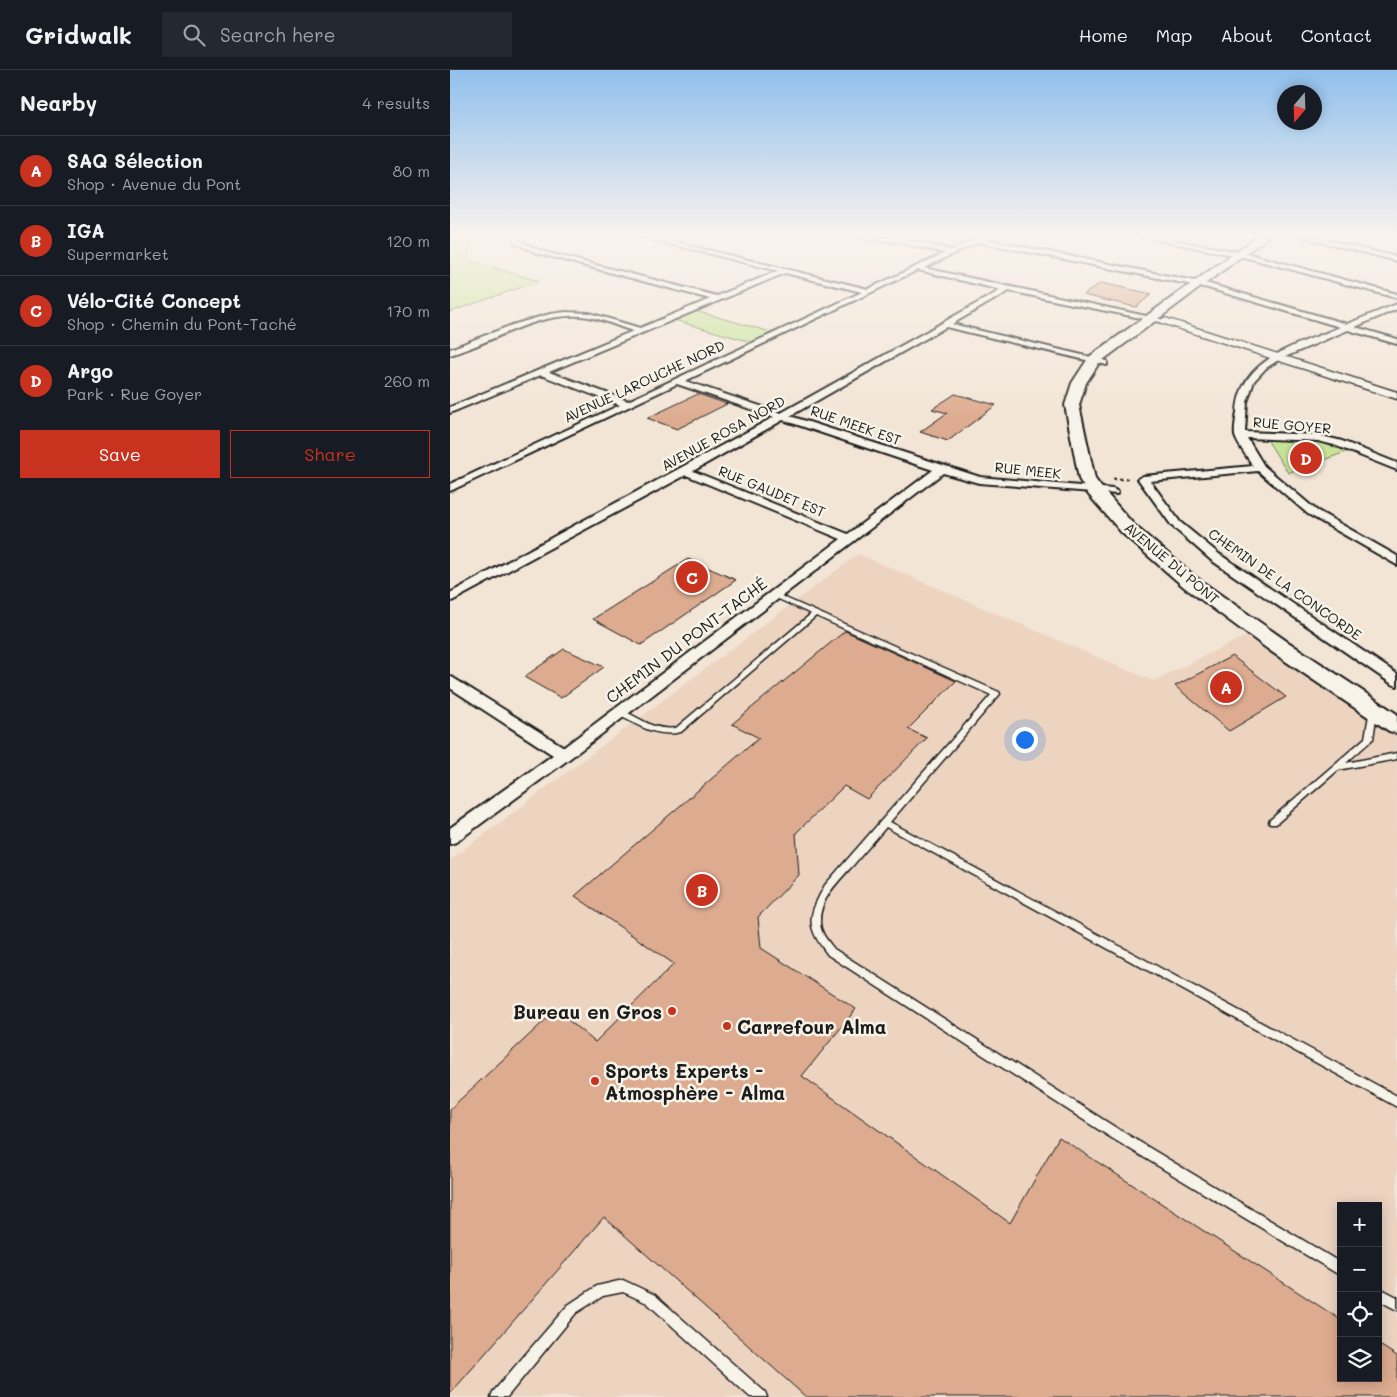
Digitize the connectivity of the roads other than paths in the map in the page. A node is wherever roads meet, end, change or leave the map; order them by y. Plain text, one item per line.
1 (714, 298) edge
2 (854, 298) edge
3 (993, 298) edge
4 (1053, 298) edge
5 (1186, 298) edge
6 (1247, 298) edge
7 (718, 299) joint
8 (1397, 306) edge
9 (1158, 319) junction
10 (946, 325) junction
11 (1347, 327) junction
12 (641, 332) junction
13 (1397, 342) edge
14 (450, 352) edge
15 (1277, 357) junction
16 (1099, 362) junction
17 (541, 372) junction
18 (676, 381) junction
19 (1397, 396) edge
20 (627, 404) junction
21 (450, 410) edge
22 (783, 415) junction
23 (1240, 434) junction
24 (1397, 467) edge
25 (1260, 468) junction
26 (941, 469) junction
27 (685, 471) junction
28 (1103, 487) junction
29 (450, 488) edge
30 (849, 538) junction
31 (1397, 561) edge
32 (774, 595) junction
33 (450, 598) edge
34 (815, 614) junction
35 (450, 681) edge
36 (1397, 681) edge
37 (1397, 708) edge
38 (1374, 709) junction
39 (620, 712) junction
40 (1397, 724) edge
41 (564, 755) junction
42 (1397, 756) edge
43 (1334, 769) junction
44 (884, 822) junction
45 (1273, 822) dead end
46 (450, 837) edge
47 (1397, 1102) edge
48 (1337, 1268) edge
49 (1382, 1295) edge
50 (1397, 1304) edge
51 (498, 1397) edge
52 (760, 1397) edge

1 - 7 street
2 - 18 street, AVENUE LAROUCHE NORD
3 - 10 street, AVENUE ROSA NORD
4 - 9 street
5 - 9 main road, AVENUE DU PONT
6 - 11 street
7 - 12 street
8 - 11 street
9 - 15 street
9 - 16 main road, AVENUE DU PONT
10 - 16 street
10 - 22 street, AVENUE ROSA NORD
11 - 13 street
11 - 15 street
12 - 14 street
12 - 17 street
15 - 19 street
15 - 23 street
16 - 28 main road, AVENUE DU PONT
17 - 20 street
17 - 21 street
18 - 20 street, AVENUE LAROUCHE NORD
18 - 22 street, RUE MEEK EST
20 - 29 street, AVENUE LAROUCHE NORD
22 - 26 street, RUE MEEK EST
22 - 27 street, AVENUE ROSA NORD
23 - 24 street, RUE GOYER
23 - 25 street
25 - 31 street
25 - 36 street, CHEMIN DE LA CONCORDE
26 - 28 street, RUE MEEK
26 - 30 street, CHEMIN DU PONT-TACHÉ
27 - 30 street, RUE GAUDET EST
27 - 33 street, AVENUE ROSA NORD
28 - 37 main road, AVENUE DU PONT
28 - 38 main road, AVENUE DU PONT
30 - 32 street, CHEMIN DU PONT-TACHÉ
32 - 34 lane
32 - 39 street, CHEMIN DU PONT-TACHÉ
34 - 39 lane
34 - 44 lane
35 - 41 street
38 - 40 main road, AVENUE DU PONT
38 - 43 lane
39 - 41 street, CHEMIN DU PONT-TACHÉ
41 - 46 street, CHEMIN DU PONT-TACHÉ
42 - 43 lane
43 - 45 lane
44 - 47 lane
44 - 48 lane
49 - 50 lane
51 - 52 lane

